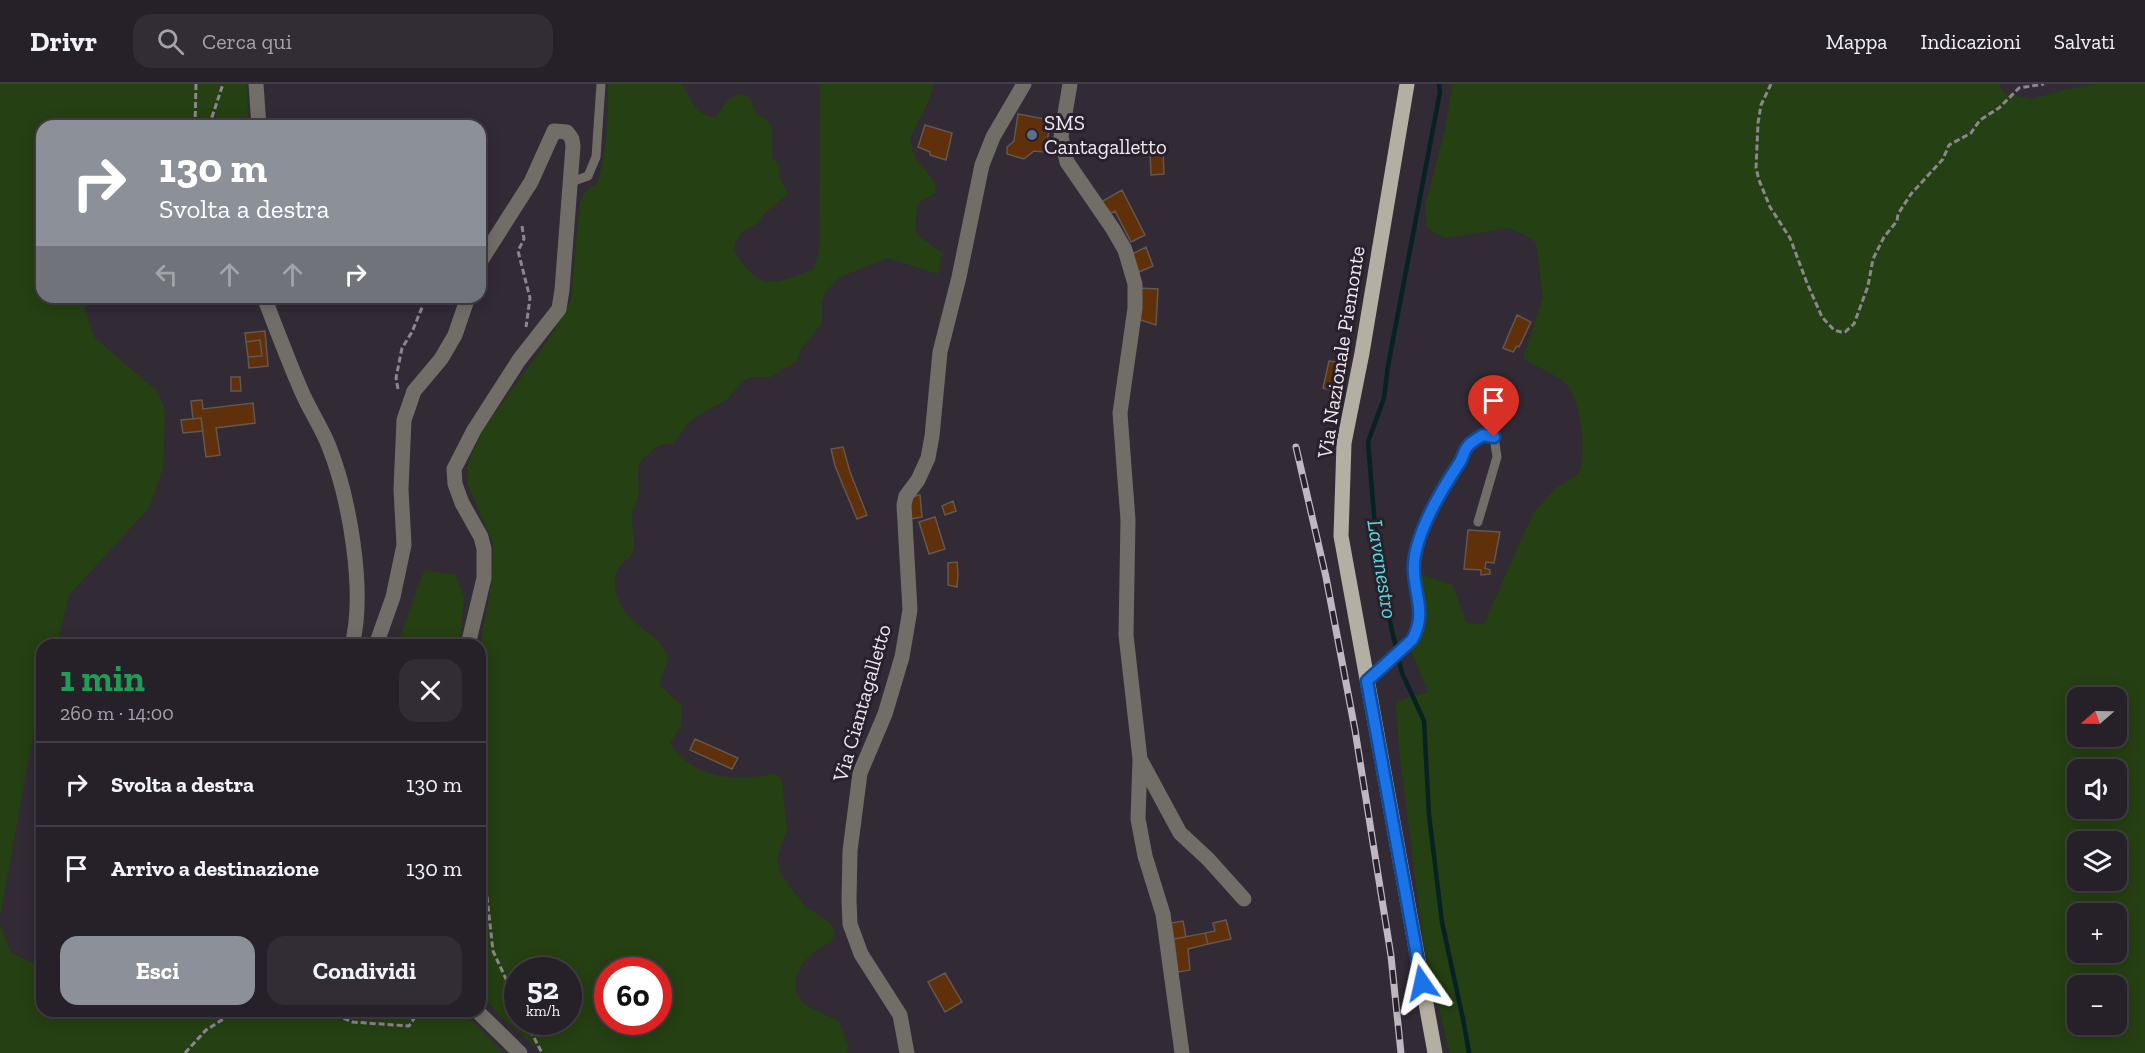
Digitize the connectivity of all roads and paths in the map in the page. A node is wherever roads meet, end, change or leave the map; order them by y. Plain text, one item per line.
1 (196, 84) edge
2 (223, 84) edge
3 (256, 84) edge
4 (601, 84) edge
5 (1024, 84) edge
6 (1070, 84) edge
7 (1407, 84) edge
8 (1771, 84) edge
9 (2044, 84) edge
10 (195, 120) edge
11 (211, 120) edge
12 (259, 120) edge
13 (571, 182) junction
14 (519, 199) junction
15 (486, 252) edge
16 (266, 303) edge
17 (466, 303) edge
18 (423, 304) dead end
19 (534, 341) junction
20 (404, 420) junction
21 (1478, 522) dead end
22 (353, 639) edge
23 (378, 639) edge
24 (469, 639) edge
25 (1373, 676) junction
26 (1140, 759) junction
27 (486, 884) edge
28 (1244, 899) dead end
29 (504, 974) edge
30 (227, 1017) edge
31 (341, 1017) edge
32 (415, 1017) edge
33 (483, 1017) edge
34 (533, 1035) edge
35 (184, 1053) edge
36 (520, 1053) edge
37 (542, 1053) edge
38 (907, 1053) edge
39 (1182, 1053) edge
40 (1435, 1053) edge

1 - 10 path
2 - 11 path
3 - 12 street
4 - 13 lane
5 - 38 street, Via Ciantagalletto
6 - 26 street
7 - 25 main road, Via Nazionale Piemonte
8 - 9 path
13 - 14 street
13 - 19 street
14 - 15 street
14 - 19 path
16 - 22 street
17 - 20 street
18 - 20 path
19 - 24 street
20 - 23 street
21 - 25 lane
25 - 40 main road, Via Nazionale Piemonte
26 - 28 street
26 - 39 street
27 - 29 path
30 - 35 path
31 - 32 path
33 - 36 street
34 - 37 path

